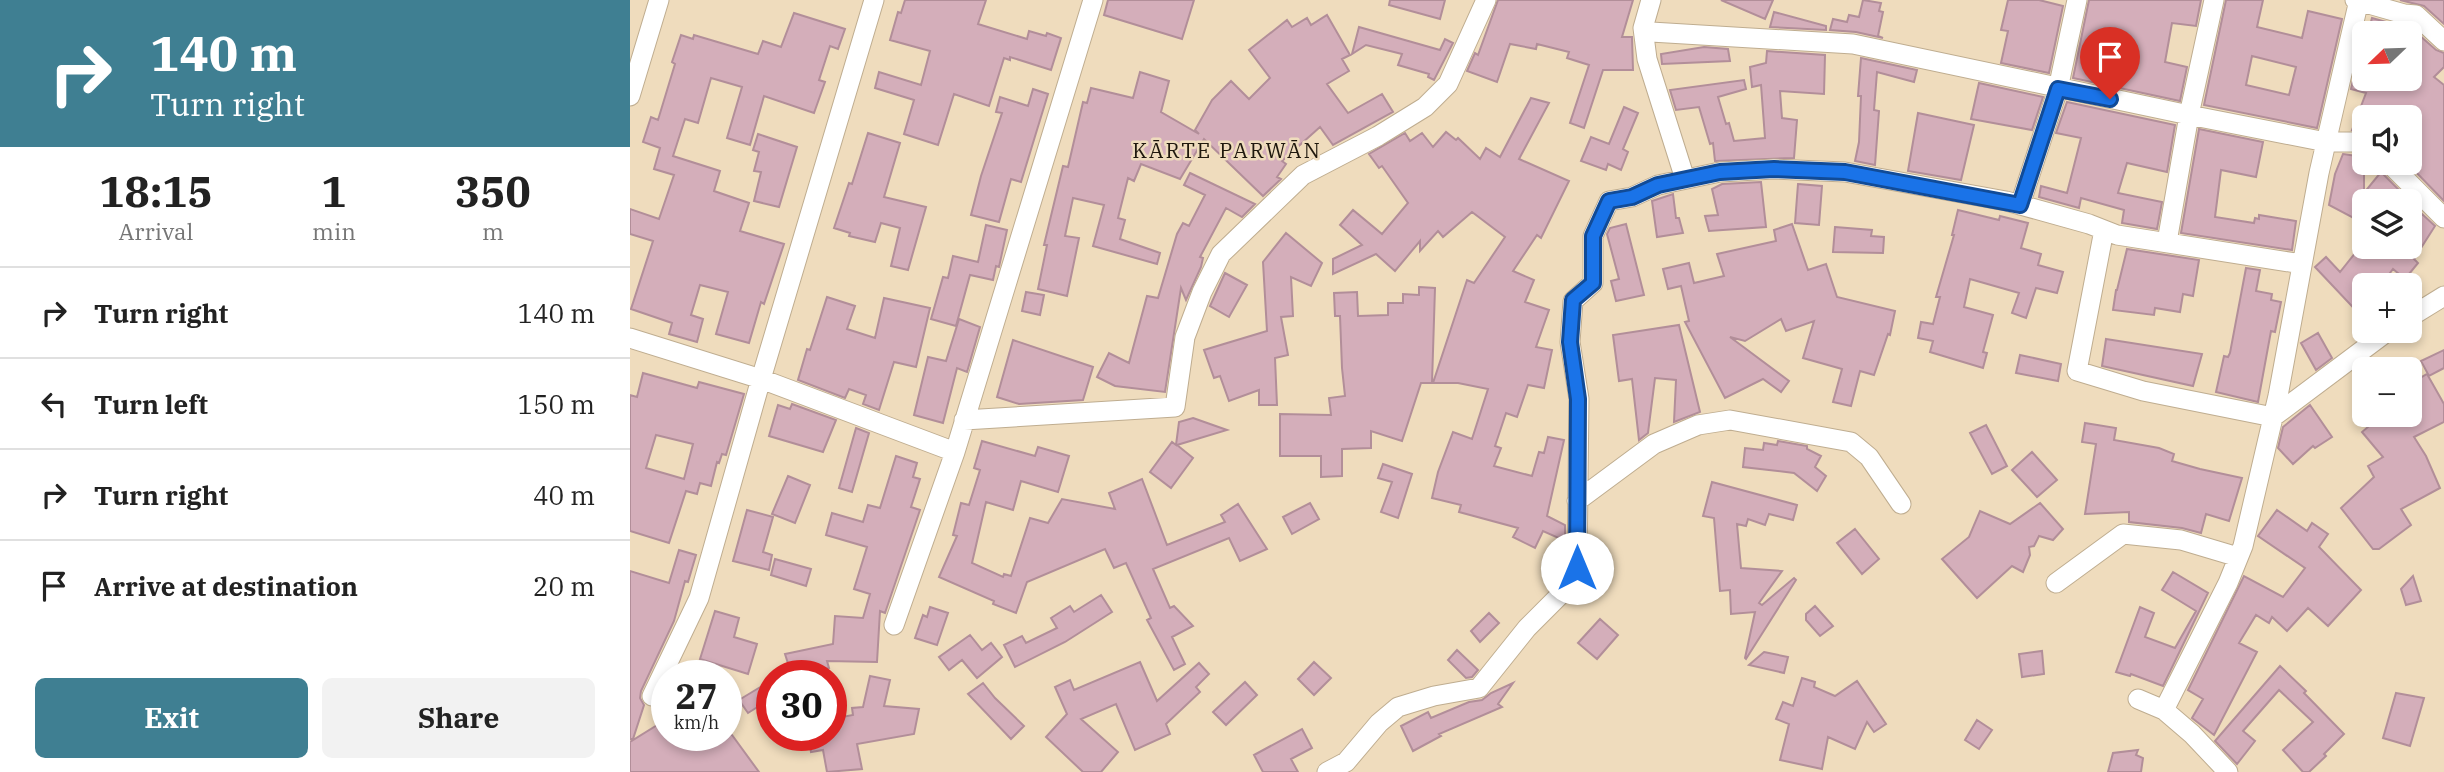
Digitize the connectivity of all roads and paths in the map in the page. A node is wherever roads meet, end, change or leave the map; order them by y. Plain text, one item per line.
1 (659, 0) edge
2 (874, 0) edge
3 (1093, 0) edge
4 (1486, 0) edge
5 (1651, 0) edge
6 (2077, 0) edge
7 (2214, 0) edge
8 (2358, 0) edge
9 (2420, 7) edge
10 (1643, 28) junction
11 (2444, 41) edge
12 (2058, 89) junction
13 (630, 96) edge
14 (2189, 115) junction
15 (2326, 142) junction
16 (2352, 142) edge
17 (2401, 175) edge
18 (1685, 179) junction
19 (2020, 205) junction
20 (2444, 218) edge
21 (2104, 230) junction
22 (2167, 242) junction
23 (2302, 264) junction
24 (2444, 296) edge
25 (2422, 310) edge
26 (630, 338) edge
27 (2372, 343) edge
28 (761, 379) junction
29 (2273, 416) junction
30 (964, 420) junction
31 (956, 452) junction
32 (1577, 501) junction
33 (1901, 504) dead end
34 (2238, 557) junction
35 (2056, 583) dead end
36 (894, 625) dead end
37 (669, 660) edge
38 (2138, 699) dead end
39 (2164, 710) junction
40 (1327, 772) edge
41 (2228, 772) edge

1 - 13 street
2 - 28 street
3 - 30 street
4 - 30 street
5 - 10 street
6 - 12 street
7 - 14 street
8 - 9 street
8 - 15 street
9 - 11 street
10 - 12 street
10 - 18 street
12 - 14 street
12 - 19 street
14 - 15 street
14 - 22 street
15 - 16 street
15 - 23 street
17 - 20 street
18 - 19 street
18 - 32 street
19 - 21 street
21 - 22 street
21 - 29 street
22 - 23 street
23 - 29 street
24 - 25 street
26 - 28 street
27 - 29 street
28 - 31 street
28 - 37 street
29 - 34 street
30 - 31 street
31 - 36 street
32 - 33 street
32 - 40 street
34 - 35 street
34 - 39 street
38 - 39 street
39 - 41 street

